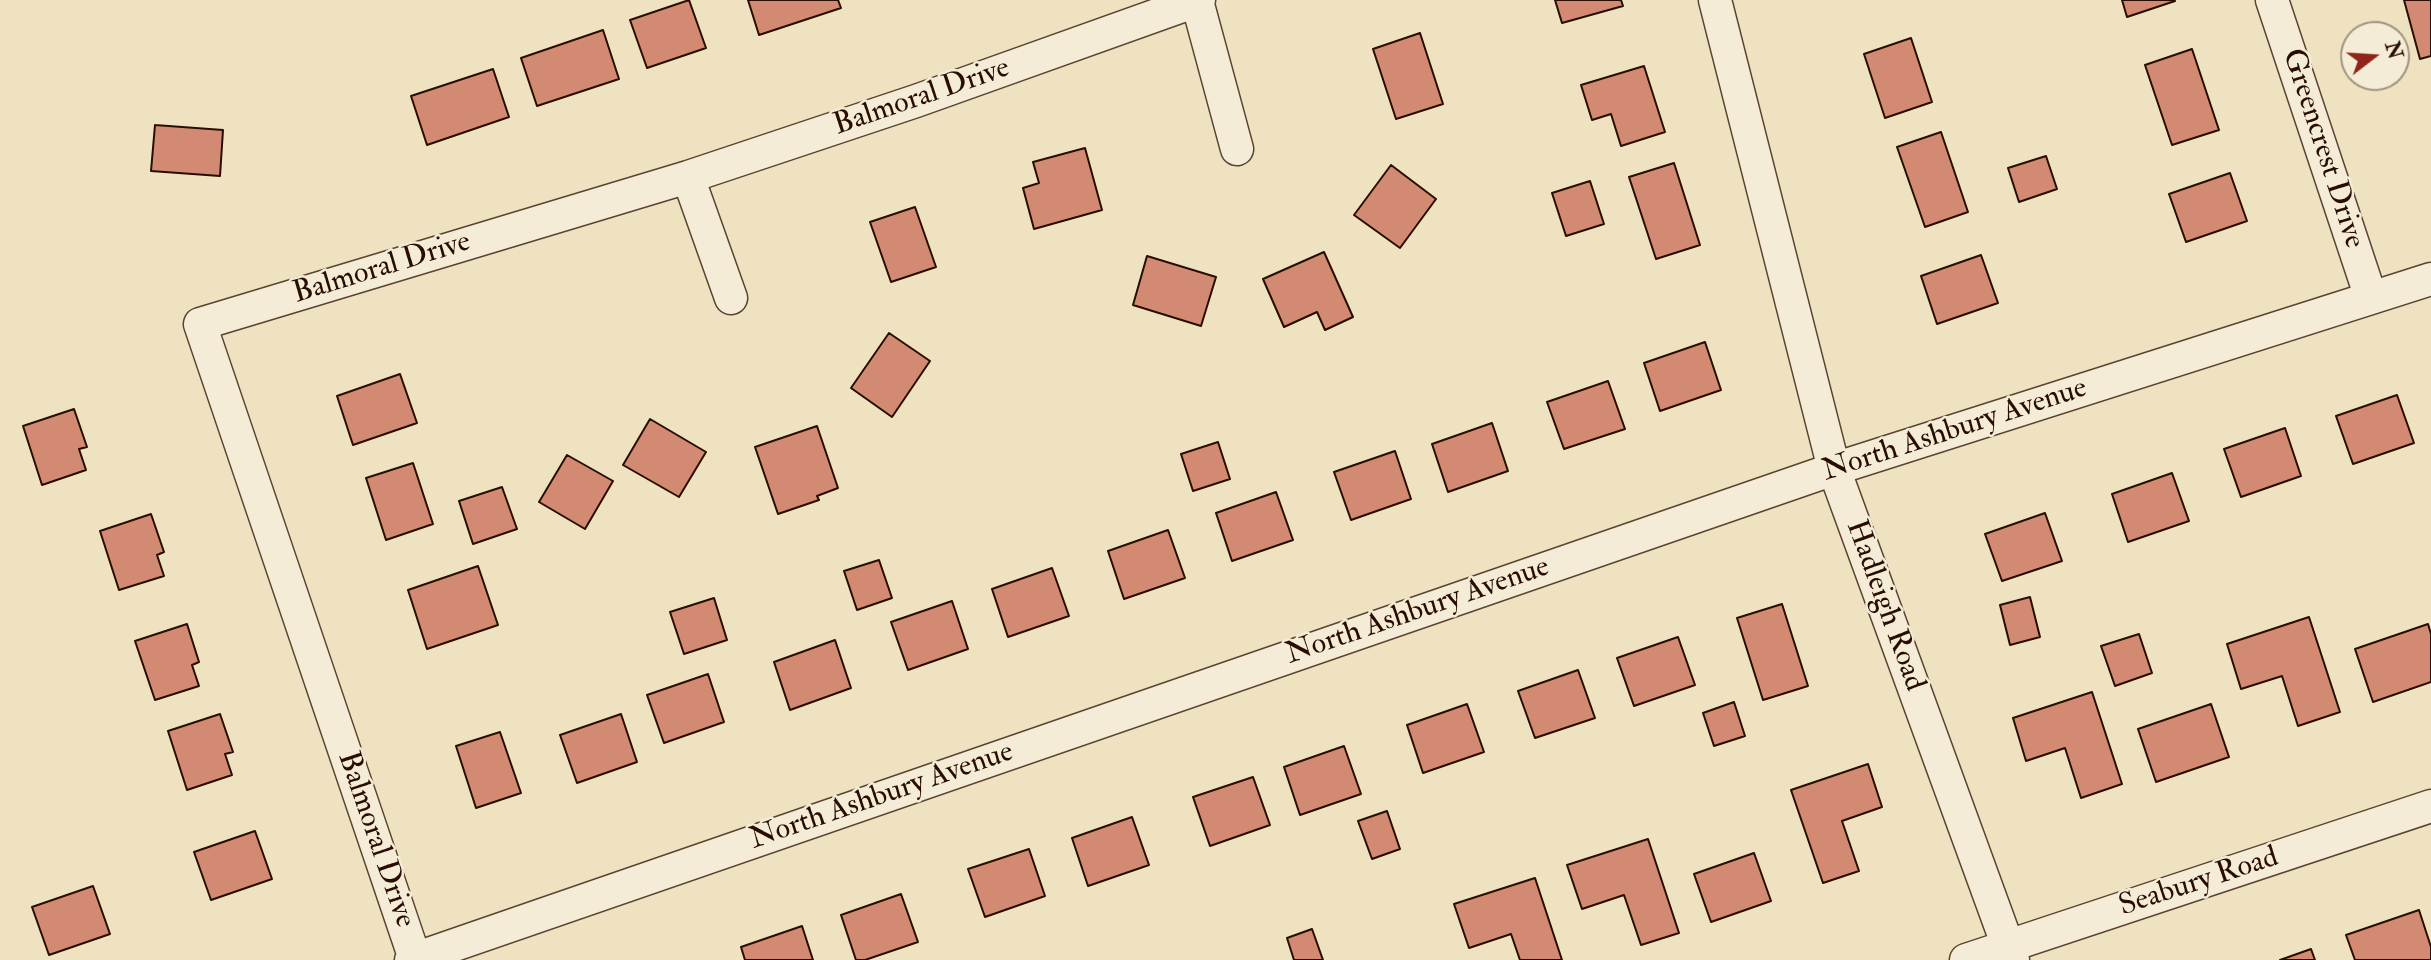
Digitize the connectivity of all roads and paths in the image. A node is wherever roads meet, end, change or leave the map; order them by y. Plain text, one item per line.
1 (1198, 0) edge
2 (1715, 0) edge
3 (2272, 0) edge
4 (1237, 149) dead end
5 (688, 177) junction
6 (2431, 279) edge
7 (731, 298) dead end
8 (2371, 298) junction
9 (1834, 469) junction
10 (2431, 806) edge
11 (2010, 953) edge
12 (413, 959) edge
13 (1966, 960) edge

1 - 4 street
1 - 5 street, Balmoral Drive
2 - 9 street, Hadleigh Road
3 - 8 street, Greencrest Drive
5 - 7 street
5 - 12 street, Balmoral Drive
6 - 8 street, North Ashbury Avenue
8 - 9 street, North Ashbury Avenue
9 - 11 street, Hadleigh Road
9 - 12 street, North Ashbury Avenue
10 - 11 street, Seabury Road
11 - 13 street, Seabury Road

